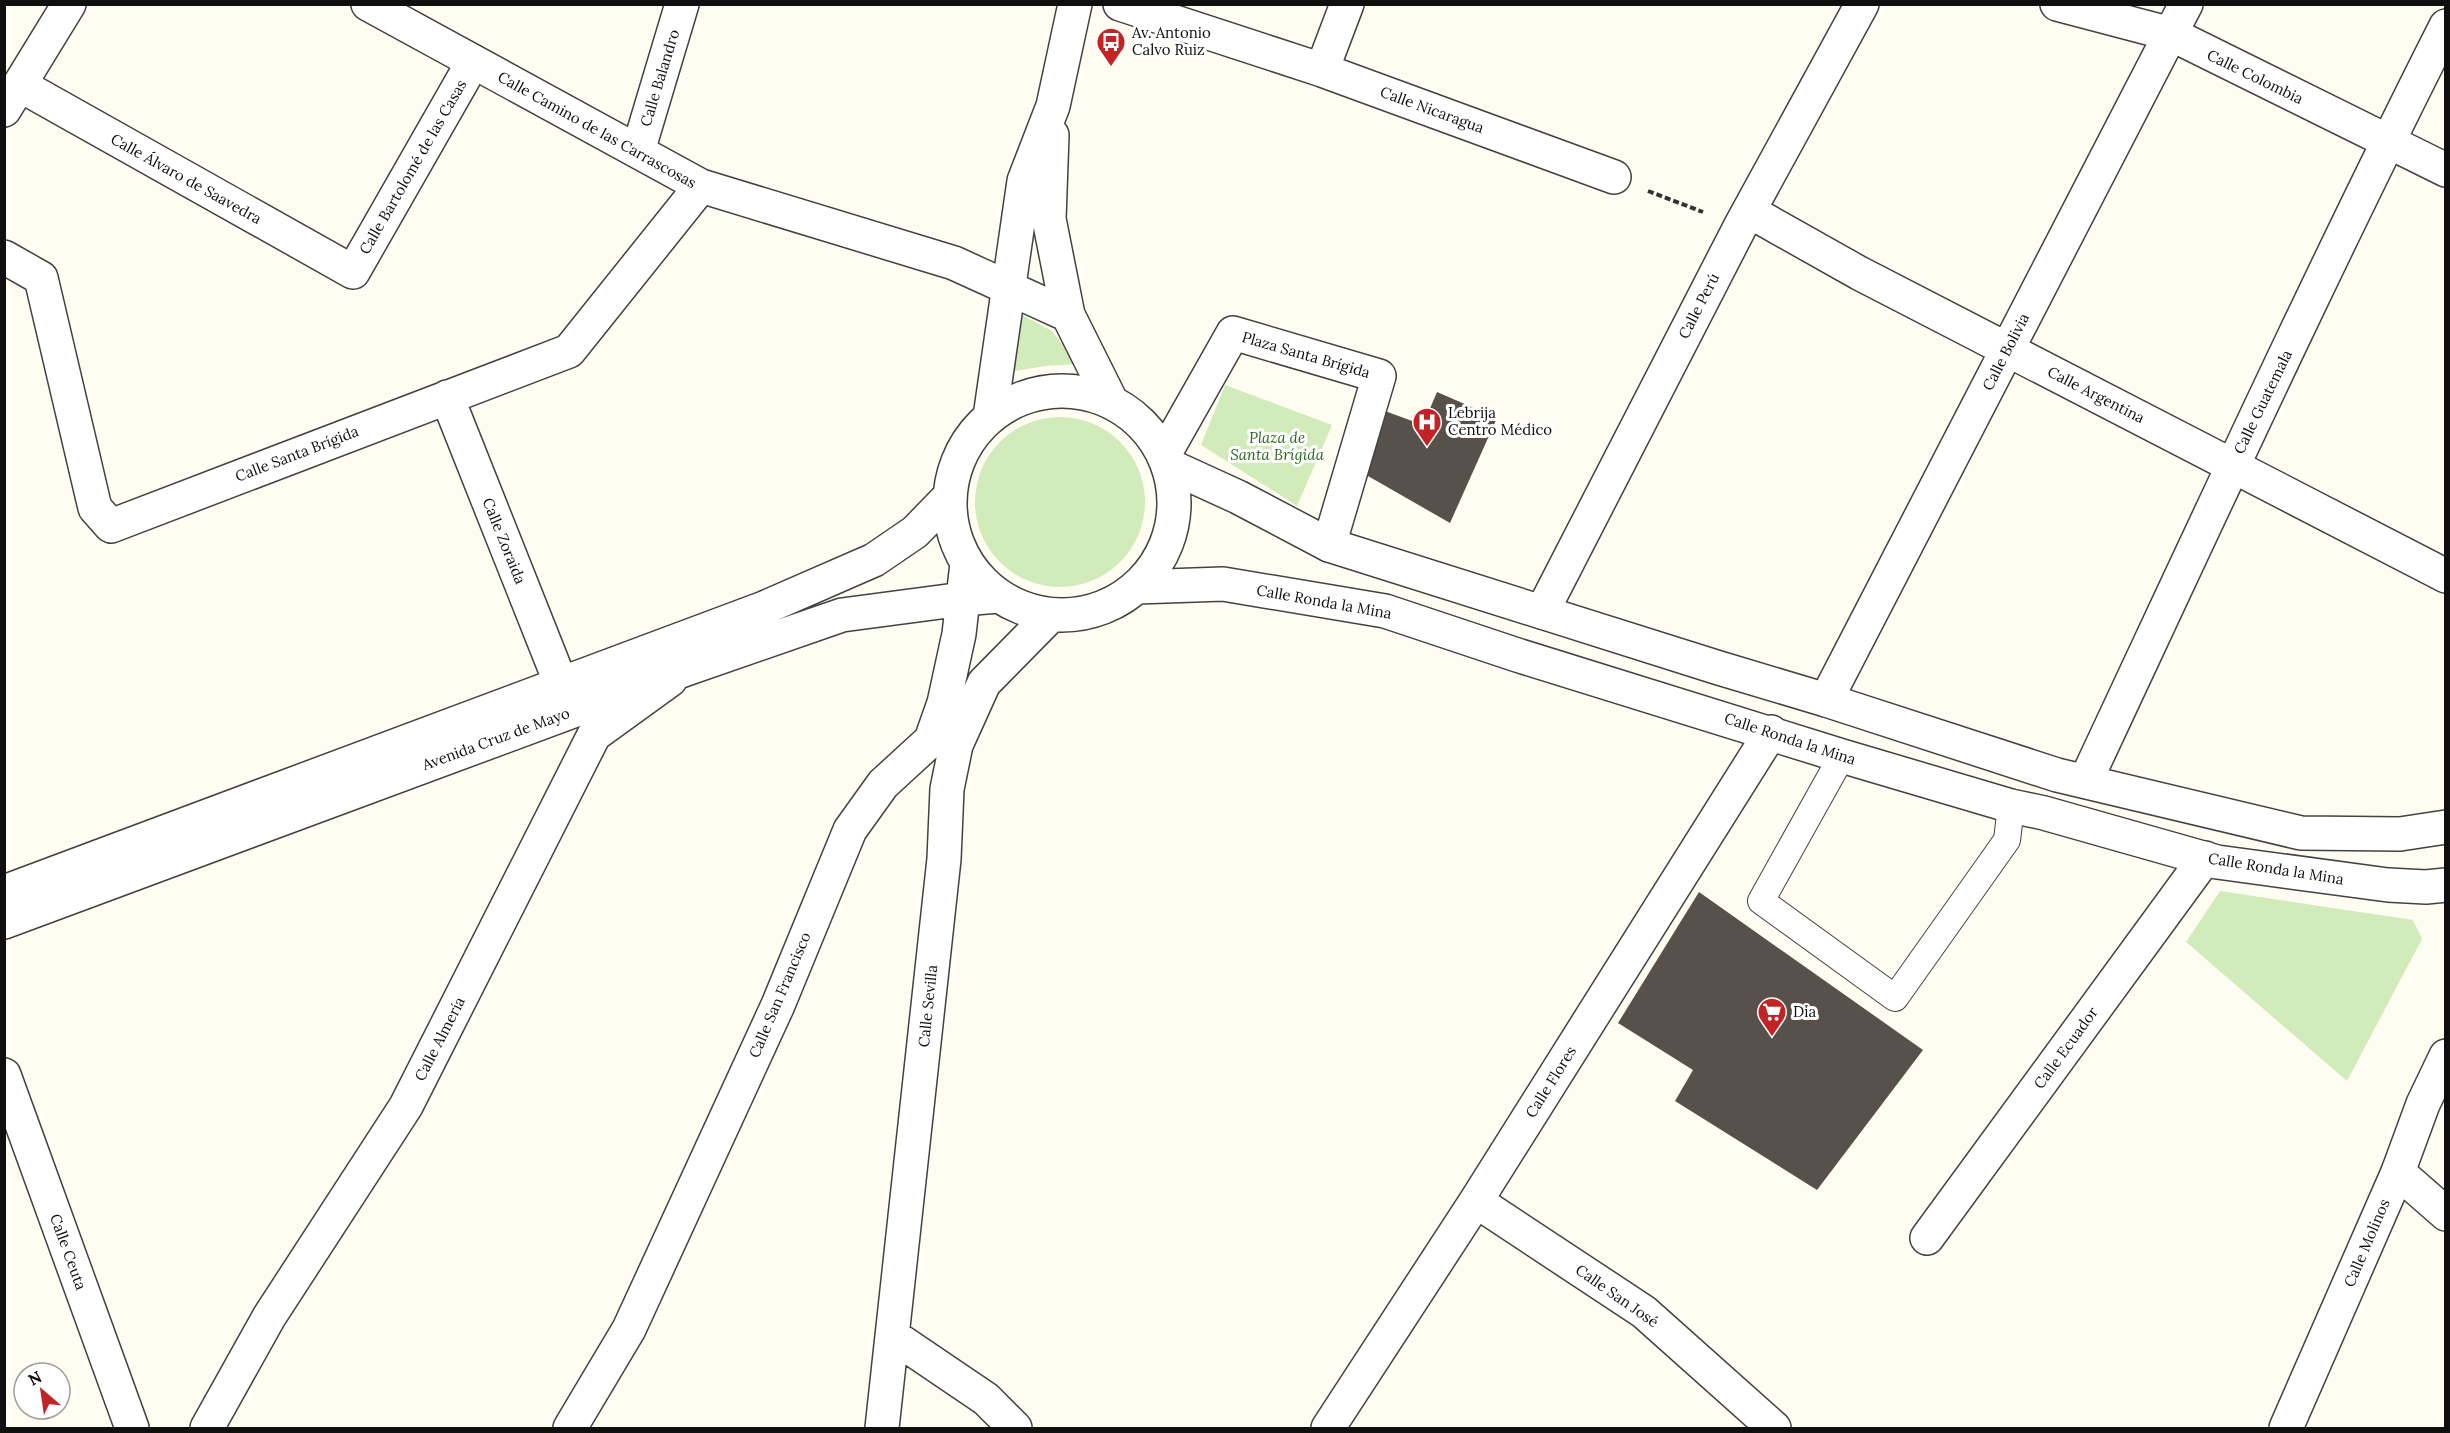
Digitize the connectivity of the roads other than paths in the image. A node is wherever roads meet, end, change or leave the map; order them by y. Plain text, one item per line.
1 (69, 4) edge
2 (368, 4) edge
3 (682, 4) edge
4 (1075, 4) edge
5 (1120, 4) edge
6 (1347, 4) edge
7 (1862, 4) edge
8 (2057, 4) edge
9 (2186, 4) edge
10 (2445, 26) edge
11 (2171, 34) junction
12 (473, 62) junction
13 (1322, 70) junction
14 (12, 98) edge
15 (1053, 106) junction
16 (2387, 141) junction
17 (638, 151) junction
18 (2445, 171) edge
19 (1614, 177) road end
20 (700, 186) junction
21 (1745, 219) junction
22 (4, 257) edge
23 (353, 272) joint
24 (1008, 287) junction
25 (1068, 315) junction
26 (2008, 349) junction
27 (447, 397) junction
28 (1112, 403) junction
29 (990, 417) junction
30 (1166, 460) junction
31 (2233, 465) junction
32 (950, 496) junction
33 (1329, 545) junction
34 (967, 563) junction
35 (2445, 576) edge
36 (1137, 587) junction
37 (998, 596) junction
38 (963, 599) junction
39 (1542, 612) junction
40 (1051, 615) junction
41 (686, 669) junction
42 (561, 684) junction
43 (1826, 700) junction
44 (1771, 732) junction
45 (1842, 756) junction
46 (2086, 780) junction
47 (2011, 806) junction
48 (2445, 827) edge
49 (2205, 858) junction
50 (4, 892) edge
51 (2439, 892) edge
52 (4, 922) edge
53 (2445, 1056) edge
54 (4, 1075) edge
55 (2398, 1172) junction
56 (1476, 1201) junction
57 (2445, 1214) edge
58 (1927, 1238) dead end
59 (893, 1336) junction
60 (132, 1428) edge
61 (207, 1428) edge
62 (570, 1428) edge
63 (882, 1428) edge
64 (1015, 1428) edge
65 (1328, 1428) edge
66 (1774, 1428) edge
67 (2287, 1428) edge

1 - 14 street
2 - 12 street, Calle Camino de las Carrascosas
3 - 17 street, Calle Balandro
4 - 15 street
5 - 13 street, Calle Nicaragua
6 - 13 street
7 - 21 street, Calle Perú
8 - 11 street, Calle Colombia
9 - 11 street, Calle Bolivia
10 - 16 street, Calle Guatemala
11 - 16 street, Calle Colombia
11 - 26 street, Calle Bolivia
12 - 17 street, Calle Camino de las Carrascosas
12 - 23 street, Calle Bartolomé de las Casas
13 - 19 street, Calle Nicaragua
14 - 23 street, Calle Álvaro de Saavedra
15 - 24 street
15 - 25 street
16 - 18 street, Calle Colombia
16 - 31 street, Calle Guatemala
17 - 20 street, Calle Camino de las Carrascosas
20 - 24 street, Calle Camino de las Carrascosas
20 - 27 street, Calle Santa Brígida
21 - 26 street, Calle Argentina
21 - 39 street, Calle Perú
22 - 27 street, Calle Santa Brígida
24 - 25 street, Calle Camino de las Carrascosas
24 - 29 street
25 - 28 street
26 - 31 street, Calle Argentina
26 - 43 street, Calle Bolivia
27 - 42 street, Calle Zoraida
28 - 29 street
28 - 30 street
29 - 32 street
30 - 33 street
30 - 33 street, Plaza Santa Brígida
30 - 36 street
31 - 35 street, Calle Argentina
31 - 46 street, Calle Guatemala
32 - 34 street
32 - 42 street, Avenida Cruz de Mayo
33 - 39 street
34 - 37 street
34 - 38 street, Calle San Francisco
36 - 40 street
36 - 44 street, Calle Ronda la Mina
37 - 38 street, Avenida Cruz de Mayo
37 - 40 street
38 - 41 street, Avenida Cruz de Mayo
38 - 62 street, Calle San Francisco
39 - 43 street
40 - 59 street, Calle Sevilla
41 - 52 street, Avenida Cruz de Mayo
41 - 61 street, Calle Almería
42 - 50 street, Avenida Cruz de Mayo
43 - 46 street
44 - 45 street, Calle Ronda la Mina
44 - 56 street, Calle Flores
45 - 47 street, Calle Ronda la Mina
45 - 47 lane
46 - 48 street
47 - 49 street, Calle Ronda la Mina
49 - 51 street, Calle Ronda la Mina
49 - 58 street, Calle Ecuador
53 - 55 street, Calle Molinos
54 - 60 street, Calle Ceuta
55 - 57 street
55 - 67 street, Calle Molinos
56 - 65 street, Calle Flores
56 - 66 street, Calle San José
59 - 63 street, Calle Sevilla
59 - 64 street

